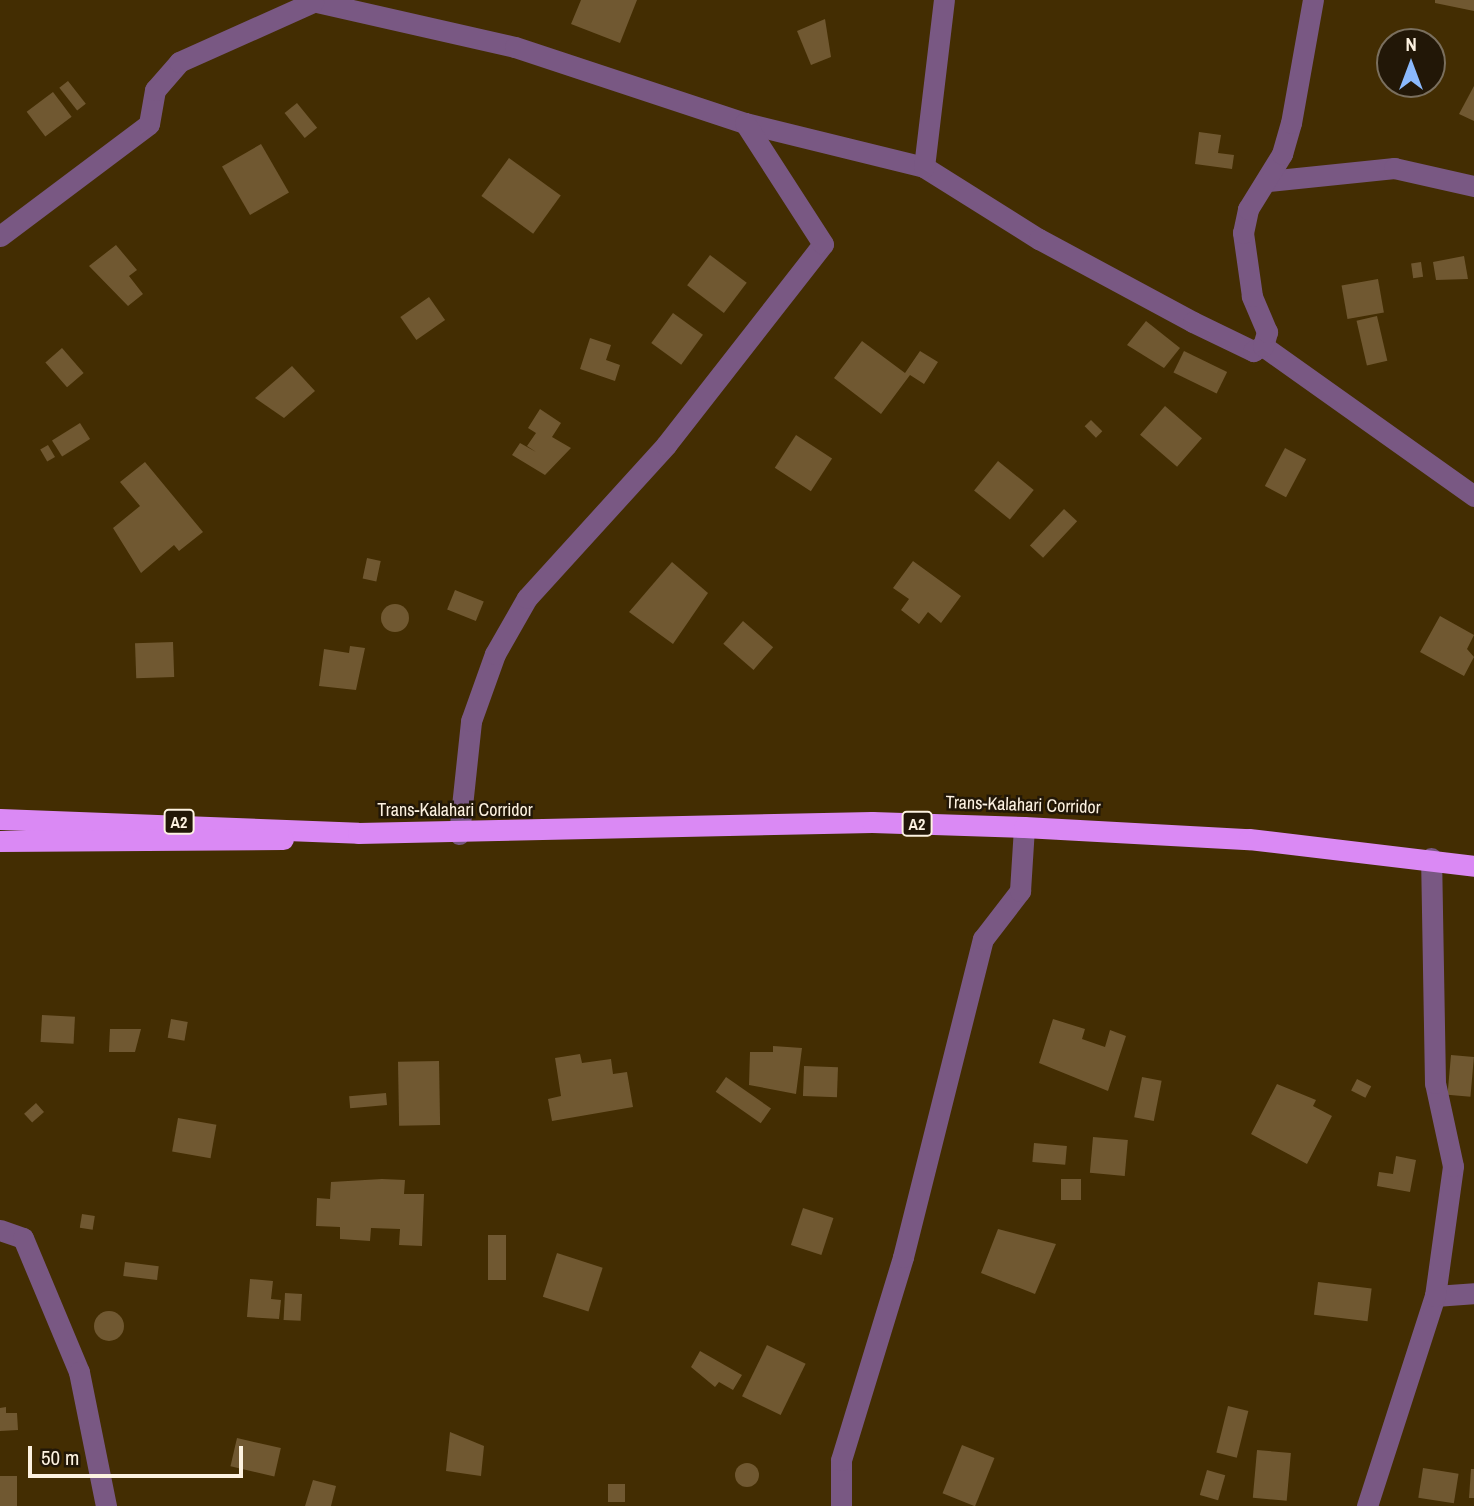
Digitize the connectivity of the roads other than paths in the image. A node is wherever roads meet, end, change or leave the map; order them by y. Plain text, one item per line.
1 (944, 0) edge
2 (1313, 0) edge
3 (311, 1) edge
4 (745, 123) junction
5 (924, 167) junction
6 (1268, 181) junction
7 (1474, 186) edge
8 (0, 236) edge
9 (1263, 346) junction
10 (1474, 494) edge
11 (0, 819) edge
12 (1024, 827) junction
13 (358, 833) junction
14 (459, 834) junction
15 (0, 841) edge
16 (1431, 858) junction
17 (1474, 866) edge
18 (0, 1230) edge
19 (1474, 1293) edge
20 (1435, 1296) junction
21 (106, 1506) edge
22 (841, 1506) edge
23 (1367, 1506) edge

1 - 5 street
2 - 6 street
3 - 4 street
3 - 8 street
4 - 5 street
4 - 14 street
5 - 9 street
6 - 7 street
6 - 9 street
9 - 10 street
11 - 13 highway, Trans-Kalahari Corridor / A2
12 - 14 highway, Trans-Kalahari Corridor / A2
12 - 16 highway, Trans-Kalahari Corridor / A2
12 - 22 street
13 - 14 highway, Trans-Kalahari Corridor / A2
13 - 15 highway, Trans-Kalahari Corridor / A2
16 - 17 highway, Trans-Kalahari Corridor / A2
16 - 20 street
18 - 21 street
19 - 20 street
20 - 23 street

